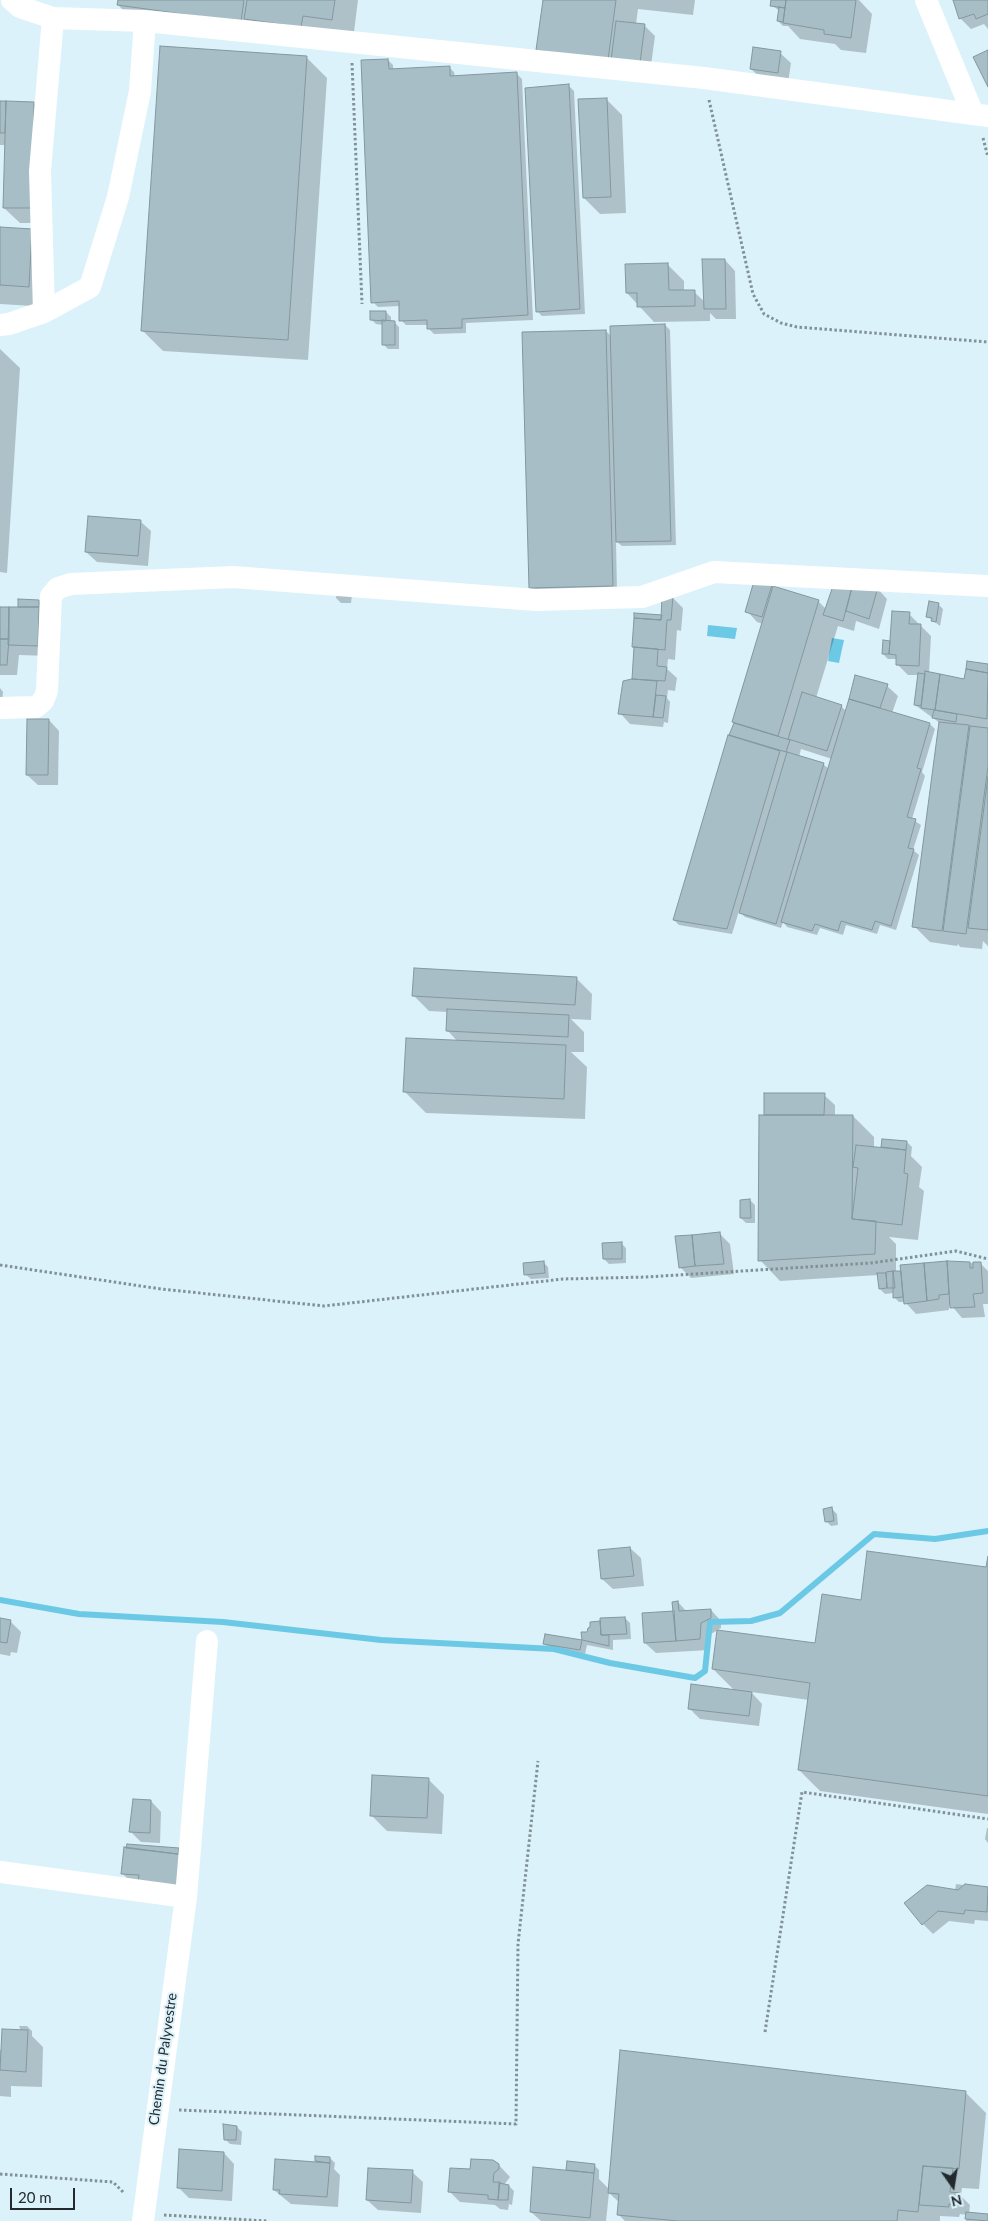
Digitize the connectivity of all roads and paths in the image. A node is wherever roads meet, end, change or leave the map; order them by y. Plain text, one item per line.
1 (12, 0) edge
2 (926, 0) edge
3 (53, 18) junction
4 (145, 20) junction
5 (351, 42) junction
6 (704, 78) junction
7 (980, 115) edge
8 (362, 304) dead end
9 (44, 312) junction
10 (0, 325) edge
11 (988, 342) edge
12 (988, 586) edge
13 (0, 708) edge
14 (988, 1259) edge
15 (0, 1265) edge
16 (207, 1641) dead end
17 (538, 1761) dead end
18 (988, 1819) edge
19 (0, 1872) edge
20 (186, 1897) junction
21 (765, 2032) dead end
22 (156, 2109) junction
23 (0, 2174) edge
24 (125, 2196) dead end
25 (143, 2217) edge
26 (267, 2221) edge

1 - 3 street
2 - 7 street
3 - 4 street
3 - 9 street
4 - 5 street
4 - 9 street
5 - 6 street
5 - 8 path
6 - 7 street
6 - 11 path
9 - 10 street
12 - 13 street
14 - 15 path
16 - 20 street, Chemin du Palyvestre
17 - 22 path
18 - 21 path
19 - 20 street
20 - 22 street, Chemin du Palyvestre
22 - 25 street, Chemin du Palyvestre
23 - 24 path
25 - 26 path

